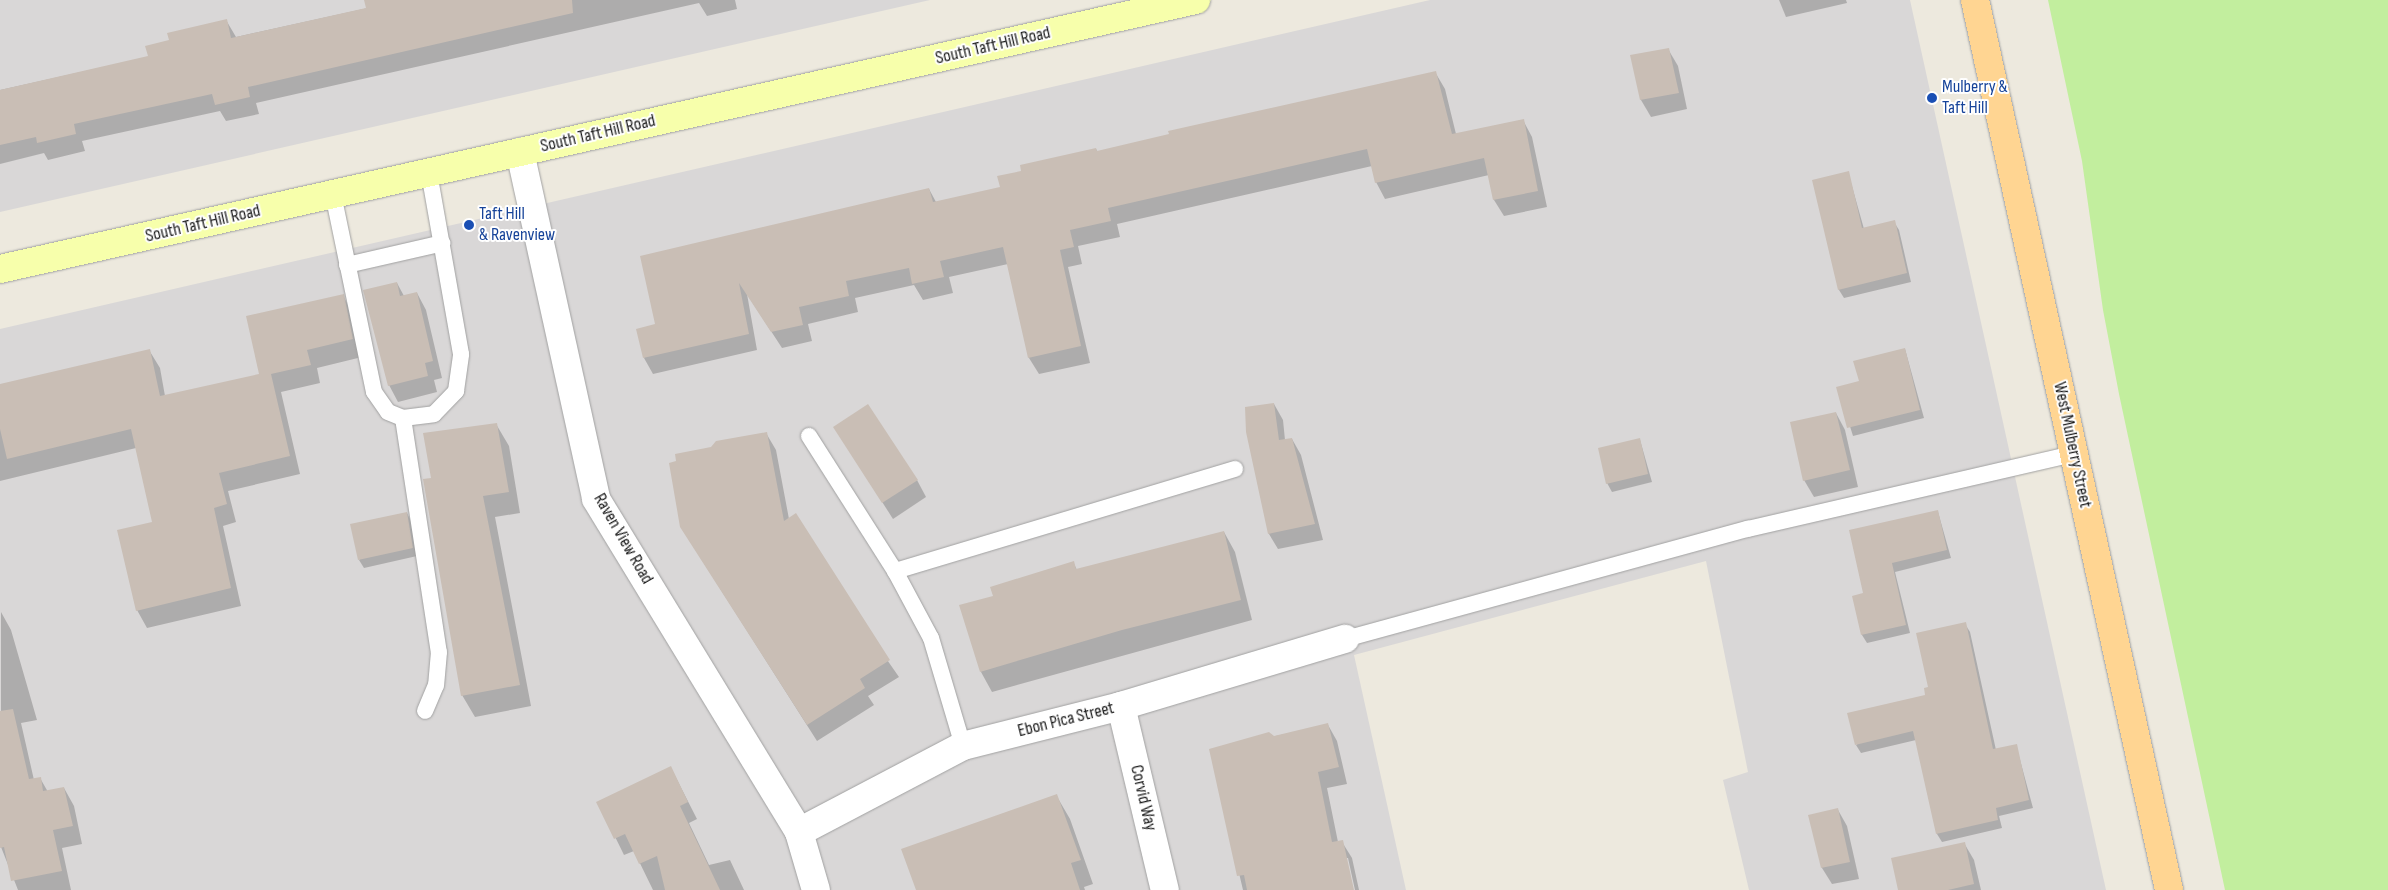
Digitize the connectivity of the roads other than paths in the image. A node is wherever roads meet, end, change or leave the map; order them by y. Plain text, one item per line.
1 (1196, 0) edge
2 (1975, 0) edge
3 (520, 152) junction
4 (429, 172) junction
5 (333, 194) junction
6 (443, 243) junction
7 (347, 265) junction
8 (0, 269) edge
9 (404, 418) junction
10 (809, 436) dead end
11 (2074, 454) junction
12 (1235, 469) dead end
13 (895, 570) junction
14 (1345, 639) joint
15 (1121, 706) junction
16 (425, 711) dead end
17 (963, 746) junction
18 (800, 832) junction
19 (816, 890) edge
20 (1165, 890) edge
21 (2169, 890) edge

1 - 3 main road, South Taft Hill Road
2 - 11 main road, West Mulberry Street
3 - 4 main road, South Taft Hill Road
3 - 18 street, Raven View Road
4 - 5 main road, South Taft Hill Road
4 - 6 lane
5 - 7 lane
5 - 8 main road, South Taft Hill Road
6 - 7 lane
6 - 9 lane
7 - 9 lane
9 - 16 lane
10 - 13 lane
11 - 14 lane
11 - 21 main road, West Mulberry Street
12 - 13 lane
13 - 17 lane
14 - 15 street, Ebon Pica Street
15 - 17 street, Ebon Pica Street
15 - 20 street, Corvid Way
17 - 18 street, Ebon Pica Street
18 - 19 street, Raven View Road

